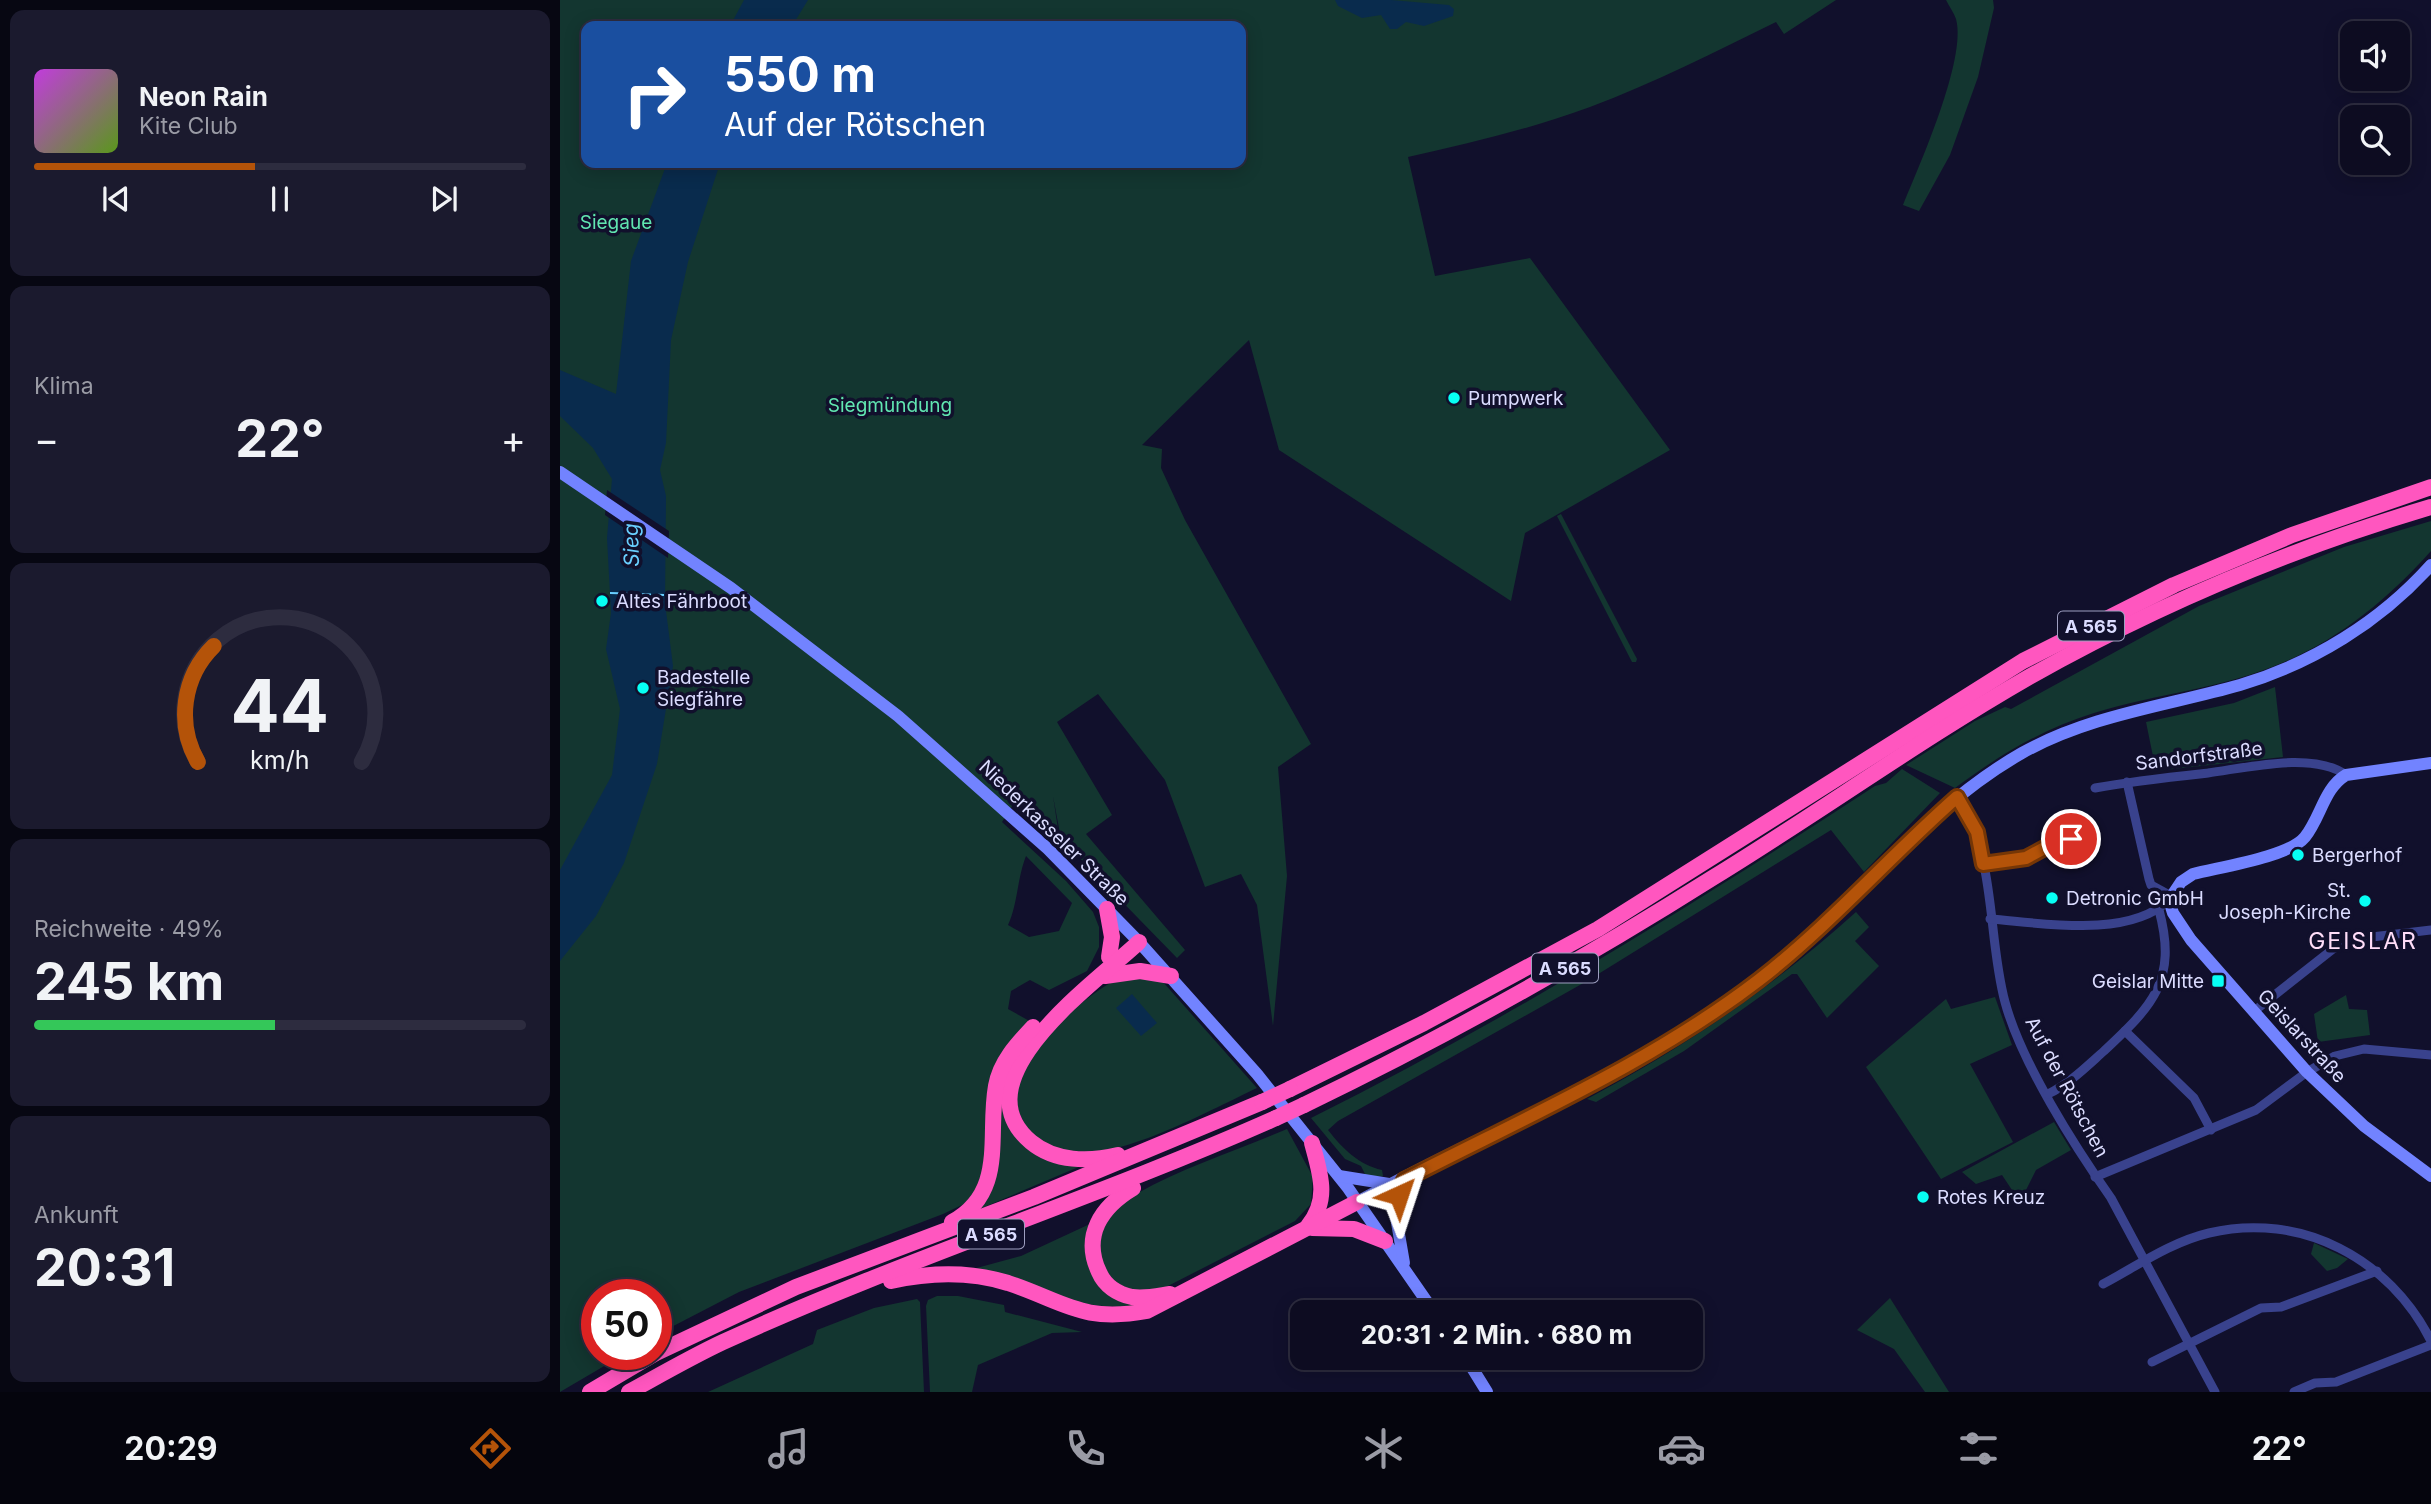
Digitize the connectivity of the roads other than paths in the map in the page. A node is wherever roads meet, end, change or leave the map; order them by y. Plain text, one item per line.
1 (560, 472) edge
2 (2431, 487) edge
3 (2431, 507) edge
4 (2431, 565) edge
5 (2431, 763) edge
6 (2346, 775) junction
7 (2127, 782) junction
8 (2095, 788) dead end
9 (1957, 797) junction
10 (2076, 841) dead end
11 (1983, 864) junction
12 (2170, 898) junction
13 (1107, 909) junction
14 (2159, 910) junction
15 (1990, 919) junction
16 (2431, 930) edge
17 (1136, 939) junction
18 (1110, 957) junction
19 (1171, 976) junction
20 (1102, 977) junction
21 (2253, 1012) junction
22 (2125, 1031) junction
23 (2431, 1055) edge
24 (2307, 1072) junction
25 (2048, 1094) junction
26 (2211, 1130) junction
27 (1184, 1137) junction
28 (1311, 1143) junction
29 (1167, 1166) junction
30 (1339, 1176) junction
31 (2095, 1177) junction
32 (2431, 1177) edge
33 (1398, 1182) junction
34 (1357, 1202) junction
35 (1306, 1228) junction
36 (1385, 1241) junction
37 (911, 1243) junction
38 (2145, 1262) junction
39 (2377, 1271) junction
40 (1407, 1273) junction
41 (2103, 1284) dead end
42 (1179, 1292) junction
43 (1426, 1300) edge
44 (815, 1302) junction
45 (2189, 1342) junction
46 (2431, 1343) edge
47 (672, 1346) edge
48 (2152, 1362) dead end
49 (628, 1370) edge
50 (1473, 1370) edge
51 (590, 1392) edge
52 (629, 1392) edge
53 (1487, 1392) edge
54 (2215, 1392) edge
55 (2294, 1392) edge

1 - 13 main road, Niederkasseler Straße
2 - 27 highway, A 565, bridge
3 - 29 highway, A 565, bridge
4 - 9 main road
5 - 6 main road
6 - 7 street, Sandorfstraße
6 - 12 main road
7 - 8 street, Sandorfstraße
7 - 12 street
9 - 11 street, Auf der Rötschen
9 - 33 main road
10 - 11 street
11 - 15 street, Auf der Rötschen
12 - 14 street
12 - 21 main road, Geislarstraße
13 - 17 main road, Niederkasseler Straße
13 - 18 highway
14 - 15 street
14 - 22 street
15 - 25 street, Auf der Rötschen
16 - 21 street
17 - 18 highway
17 - 19 main road, Niederkasseler Straße
17 - 20 highway
18 - 37 highway
19 - 20 highway
19 - 28 main road, Niederkasseler Straße
20 - 27 highway
21 - 24 main road, Geislarstraße
22 - 25 street
22 - 26 street
23 - 24 street
24 - 26 street
24 - 32 main road, Geislarstraße
25 - 31 street, Auf der Rötschen
26 - 31 street
27 - 37 highway, A 565
28 - 30 main road, Niederkasseler Straße
28 - 35 highway
29 - 42 highway
29 - 44 highway, A 565
30 - 33 main road
30 - 34 main road, Niederkasseler Straße
31 - 38 street, Auf der Rötschen
33 - 34 main road
33 - 40 main road
34 - 35 highway
34 - 36 main road, Niederkasseler Straße
35 - 36 highway
35 - 42 highway
36 - 40 main road, Niederkasseler Straße
37 - 47 highway, A 565
38 - 39 street
38 - 41 street
38 - 45 street, Auf der Rötschen
39 - 45 street
39 - 46 street
40 - 43 main road, Niederkasseler Straße
42 - 44 highway
44 - 52 highway, A 565
45 - 48 street
45 - 54 street, Auf der Rötschen
46 - 55 street
49 - 51 highway, A 565
50 - 53 main road

